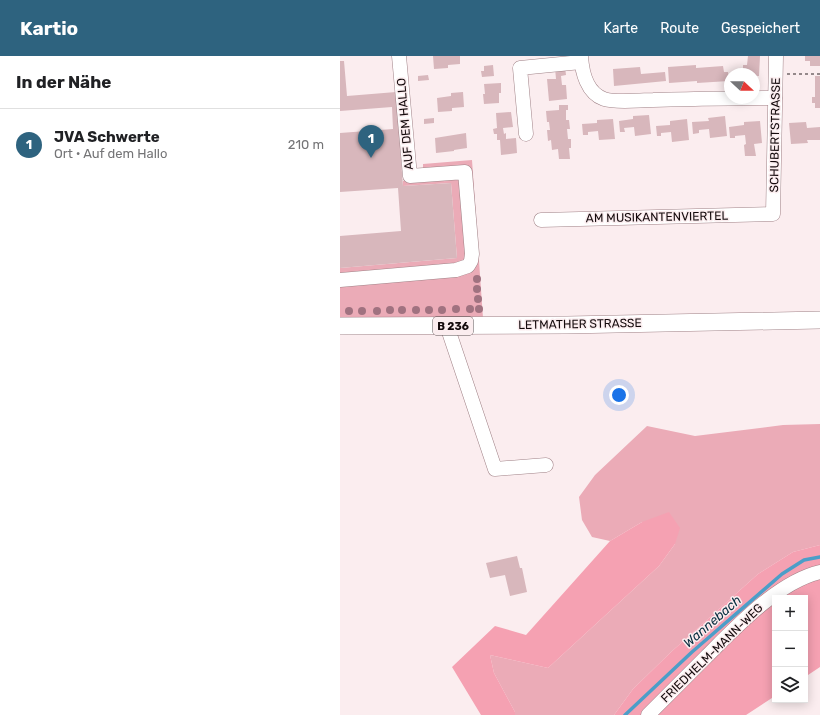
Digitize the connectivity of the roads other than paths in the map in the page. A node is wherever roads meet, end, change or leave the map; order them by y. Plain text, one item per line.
1 (399, 56) edge
2 (776, 56) edge
3 (581, 59) edge
4 (775, 98) junction
5 (526, 134) dead end
6 (774, 214) joint
7 (541, 220) dead end
8 (340, 280) edge
9 (820, 320) edge
10 (340, 326) edge
11 (448, 326) junction
12 (546, 465) dead end
13 (820, 572) edge
14 (648, 715) edge

1 - 8 street, AUF DEM HALLO
2 - 4 street, SCHUBERTSTRASSE
3 - 4 street
3 - 5 street
4 - 6 street, SCHUBERTSTRASSE
6 - 7 street, AM MUSIKANTENVIERTEL
9 - 11 main road, LETMATHER STRASSE / B 236
10 - 11 main road, LETMATHER STRASSE / B 236
11 - 12 street
13 - 14 street, FRIEDHELM-MANN-WEG

